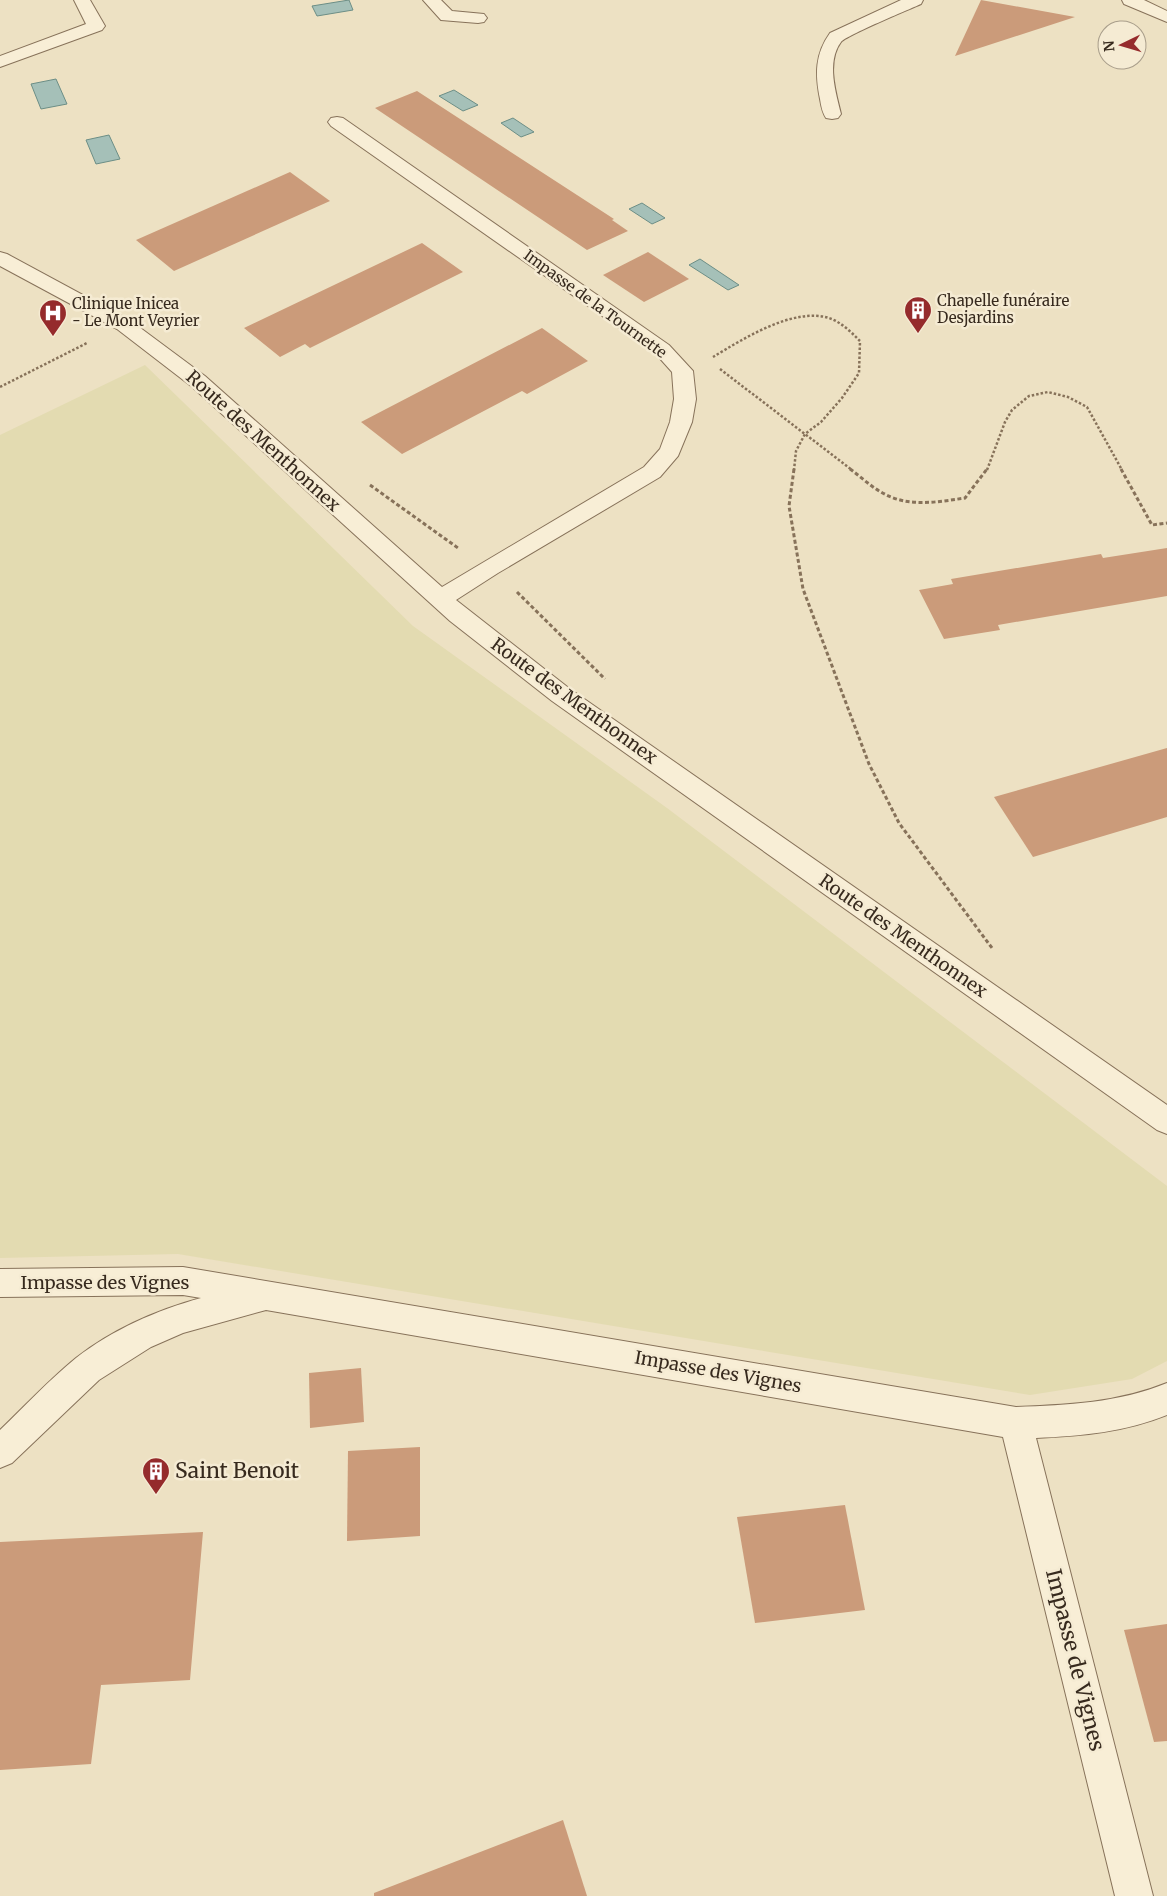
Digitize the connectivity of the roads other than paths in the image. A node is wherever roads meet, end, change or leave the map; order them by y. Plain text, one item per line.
1 (82, 0) edge
2 (431, 0) edge
3 (915, 0) edge
4 (1130, 0) edge
5 (1167, 17) edge
6 (478, 18) dead end
7 (0, 62) edge
8 (832, 114) dead end
9 (337, 122) dead end
10 (0, 258) edge
11 (440, 599) junction
12 (1167, 1121) edge
13 (0, 1283) edge
14 (269, 1295) junction
15 (1167, 1399) edge
16 (1016, 1423) junction
17 (0, 1452) edge
18 (1134, 1896) edge

1 - 7 street
2 - 6 street
3 - 8 street
4 - 5 street
9 - 11 street, Impasse de la Tournette
10 - 11 street, Route des Menthonnex
11 - 12 street, Route des Menthonnex
13 - 14 street, Impasse des Vignes
14 - 16 street, Impasse des Vignes
14 - 17 street, Impasse des Vignes
15 - 16 street, Impasse des Vignes
16 - 18 street, Impasse de Vignes

